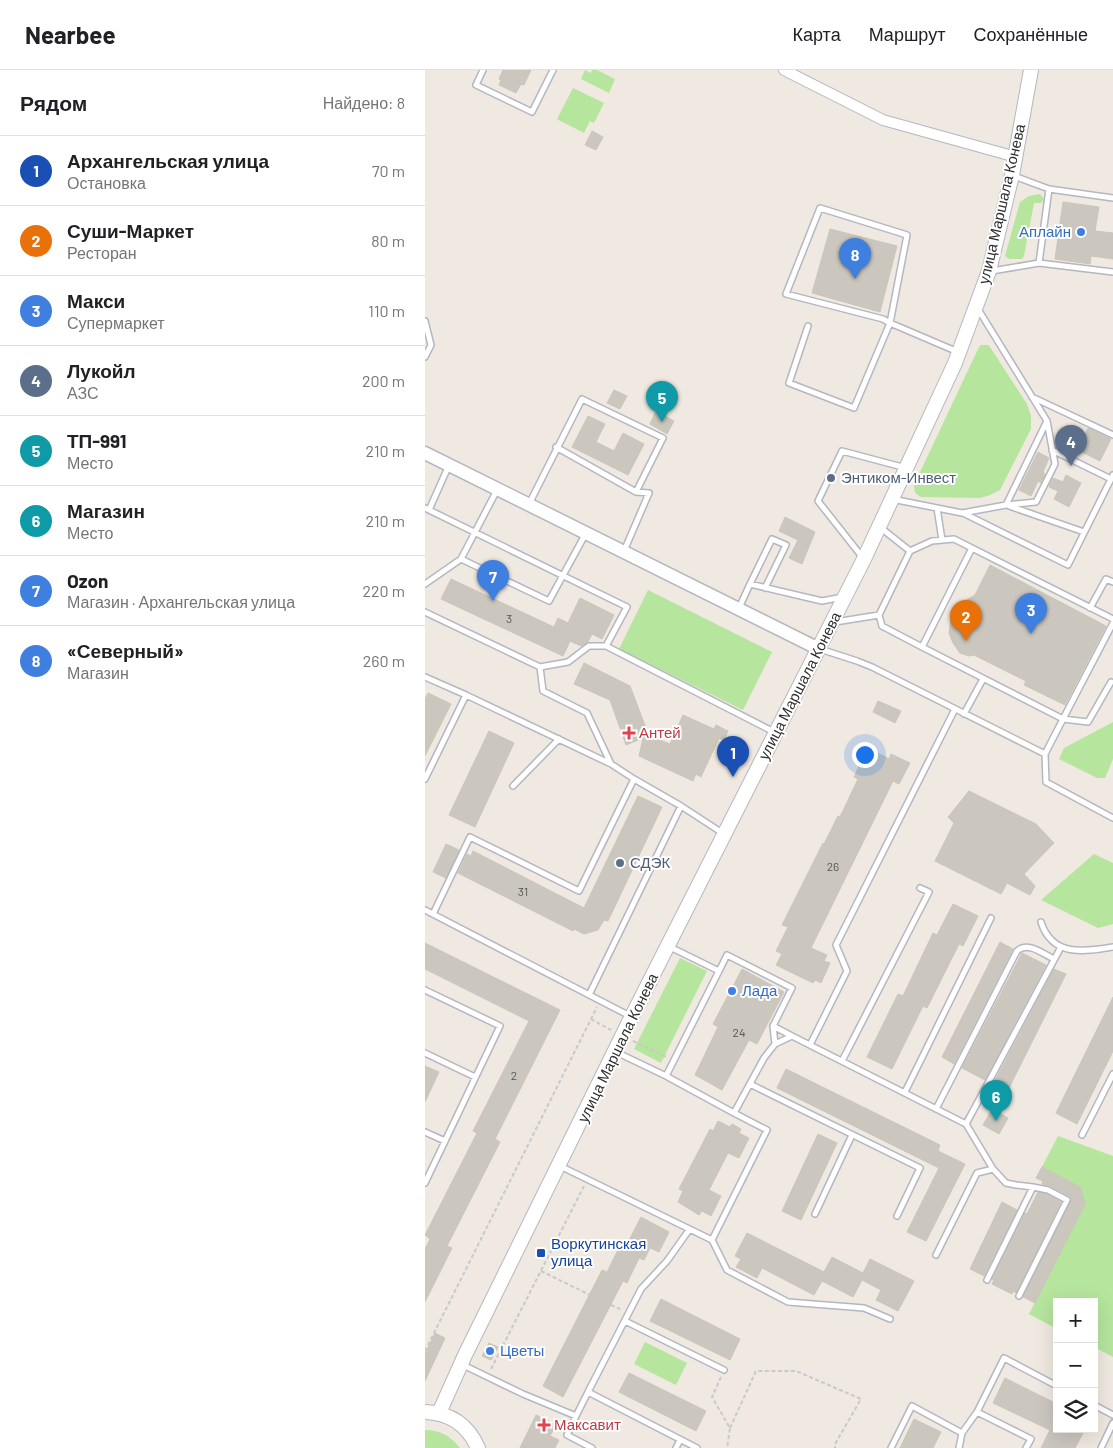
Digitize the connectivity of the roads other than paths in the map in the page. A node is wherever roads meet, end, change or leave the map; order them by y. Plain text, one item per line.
1 (483, 70) edge
2 (553, 70) edge
3 (784, 70) edge
4 (1031, 70) edge
5 (1016, 157) junction
6 (1012, 175) junction
7 (1049, 189) junction
8 (1113, 198) edge
9 (1039, 263) junction
10 (989, 271) junction
11 (1113, 272) edge
12 (976, 306) junction
13 (425, 321) edge
14 (890, 322) junction
15 (808, 326) dead end
16 (959, 352) junction
17 (425, 357) edge
18 (1032, 397) junction
19 (1047, 421) junction
20 (1113, 435) edge
21 (556, 447) junction
22 (1052, 450) junction
23 (425, 452) edge
24 (449, 465) junction
25 (906, 468) junction
26 (1112, 477) edge
27 (497, 488) junction
28 (636, 492) junction
29 (892, 499) junction
30 (529, 504) junction
31 (1006, 505) junction
32 (937, 508) junction
33 (427, 509) edge
34 (962, 513) junction
35 (879, 526) junction
36 (475, 532) junction
37 (1084, 532) junction
38 (586, 533) junction
39 (942, 540) junction
40 (972, 548) junction
41 (910, 551) junction
42 (624, 552) junction
43 (461, 559) junction
44 (864, 559) junction
45 (563, 576) junction
46 (1113, 582) edge
47 (425, 584) edge
48 (750, 584) junction
49 (765, 588) junction
50 (845, 596) junction
51 (1090, 608) junction
52 (739, 609) junction
53 (425, 612) edge
54 (879, 615) junction
55 (1113, 621) edge
56 (833, 622) junction
57 (606, 646) junction
58 (922, 647) junction
59 (819, 649) junction
60 (539, 667) junction
61 (425, 677) edge
62 (983, 679) junction
63 (1111, 682) dead end
64 (466, 695) junction
65 (955, 709) junction
66 (964, 714) junction
67 (1063, 719) junction
68 (776, 733) junction
69 (559, 739) junction
70 (1045, 754) junction
71 (611, 764) junction
72 (425, 779) edge
73 (634, 779) junction
74 (513, 786) dead end
75 (681, 806) junction
76 (1113, 818) edge
77 (725, 834) junction
78 (920, 888) dead end
79 (425, 910) edge
80 (433, 914) junction
81 (991, 918) dead end
82 (1041, 922) dead end
83 (668, 946) junction
84 (1061, 947) junction
85 (1113, 947) edge
86 (1054, 960) junction
87 (719, 972) junction
88 (425, 990) edge
89 (589, 995) junction
90 (632, 1018) junction
91 (773, 1026) junction
92 (792, 1036) junction
93 (775, 1044) junction
94 (810, 1044) junction
95 (615, 1052) junction
96 (425, 1053) edge
97 (842, 1061) junction
98 (1113, 1074) edge
99 (666, 1076) junction
100 (475, 1077) junction
101 (749, 1084) junction
102 (905, 1092) junction
103 (936, 1109) junction
104 (734, 1113) junction
105 (966, 1124) junction
106 (425, 1132) edge
107 (852, 1135) junction
108 (1082, 1135) dead end
109 (445, 1141) junction
110 (559, 1166) junction
111 (993, 1169) junction
112 (425, 1183) edge
113 (1033, 1187) junction
114 (815, 1214) dead end
115 (897, 1216) dead end
116 (689, 1230) junction
117 (712, 1240) junction
118 (936, 1255) dead end
119 (987, 1280) dead end
120 (1019, 1296) dead end
121 (889, 1319) dead end
122 (625, 1321) junction
123 (461, 1364) junction
124 (724, 1370) road end
125 (1053, 1384) edge
126 (588, 1392) junction
127 (1098, 1407) edge
128 (425, 1412) edge
129 (977, 1412) junction
130 (439, 1413) junction
131 (1113, 1415) edge
132 (576, 1416) junction
133 (1113, 1423) edge
134 (962, 1433) junction
135 (680, 1440) junction
136 (478, 1448) edge
137 (592, 1448) edge
138 (676, 1448) edge
139 (697, 1448) edge
140 (891, 1448) edge
141 (959, 1448) edge
142 (1026, 1448) edge
143 (1101, 1448) edge

1 - 2 lane
3 - 5 street
4 - 5 main road, улица Маршала Конева
5 - 6 main road, улица Маршала Конева
6 - 7 lane
6 - 10 main road, улица Маршала Конева
7 - 8 lane
7 - 9 lane
9 - 10 lane
9 - 11 lane
10 - 12 main road, улица Маршала Конева
12 - 16 main road, улица Маршала Конева
12 - 18 lane
13 - 17 lane
14 - 14 lane
14 - 15 lane
14 - 16 lane
16 - 25 main road, улица Маршала Конева
18 - 19 lane
18 - 20 lane
19 - 22 lane
19 - 31 lane
21 - 28 lane
21 - 28 lane
21 - 30 lane
22 - 26 lane
22 - 31 lane
23 - 24 street
24 - 27 street
24 - 33 lane
25 - 29 main road, улица Маршала Конева
25 - 44 lane
26 - 37 lane
27 - 30 street
27 - 36 lane
28 - 42 lane
29 - 32 lane
29 - 35 main road, улица Маршала Конева
30 - 38 street
31 - 34 lane
31 - 37 lane
32 - 34 lane
32 - 39 lane
33 - 36 lane
34 - 37 lane
35 - 41 lane
35 - 44 main road, улица Маршала Конева
36 - 43 lane
36 - 45 lane
38 - 42 street
38 - 45 lane
39 - 40 lane
39 - 41 lane
40 - 51 lane
40 - 58 lane
41 - 54 lane
42 - 52 street
43 - 45 lane
43 - 47 lane
44 - 50 main road, улица Маршала Конева
45 - 57 lane
46 - 51 lane
48 - 49 lane
48 - 49 lane
48 - 52 lane
49 - 50 lane
50 - 56 main road, улица Маршала Конева
51 - 55 lane
52 - 59 street
53 - 60 lane
54 - 56 lane
54 - 58 lane
55 - 67 lane
56 - 59 main road, улица Маршала Конева
57 - 60 lane
57 - 68 lane
58 - 62 lane
59 - 65 lane
59 - 68 main road, улица Маршала Конева
60 - 71 lane
61 - 64 lane
62 - 66 lane
62 - 67 lane
63 - 67 lane
64 - 69 lane
64 - 72 lane
65 - 66 lane
65 - 94 lane
66 - 70 lane
67 - 70 lane
68 - 77 main road, улица Маршала Конева
69 - 71 lane
69 - 74 lane
70 - 76 lane
71 - 73 lane
73 - 75 lane
73 - 80 lane
75 - 77 lane
75 - 89 lane
77 - 83 main road, улица Маршала Конева
78 - 97 lane
79 - 80 lane
80 - 89 lane
81 - 102 lane
82 - 84 lane
83 - 87 lane
83 - 90 main road, улица Маршала Конева
84 - 85 lane
84 - 86 lane
86 - 103 lane
86 - 105 lane
87 - 91 lane
87 - 99 lane
88 - 100 lane
89 - 90 lane
90 - 95 main road, улица Маршала Конева
91 - 92 lane
91 - 93 lane
92 - 93 lane
92 - 94 lane
93 - 101 lane
94 - 97 lane
95 - 99 lane
95 - 110 main road, улица Маршала Конева
96 - 100 lane
97 - 102 lane
98 - 108 lane
99 - 104 lane
100 - 109 lane
101 - 104 lane
101 - 107 lane
102 - 103 lane
103 - 105 lane
104 - 117 lane
105 - 111 lane
106 - 109 lane
107 - 114 lane
107 - 115 lane
109 - 112 lane
110 - 116 lane
110 - 123 main road, улица Маршала Конева
111 - 113 lane
111 - 118 lane
113 - 119 lane
113 - 120 lane
116 - 117 lane
116 - 122 lane
117 - 121 lane
122 - 124 lane
122 - 126 lane
123 - 130 main road, улица Маршала Конева
123 - 132 lane
125 - 129 lane
126 - 132 lane
126 - 135 lane
127 - 131 lane
128 - 130 main road
129 - 134 lane
129 - 142 lane
130 - 136 main road
132 - 137 lane
133 - 143 lane
134 - 140 lane
134 - 141 lane
135 - 138 lane
135 - 139 lane

